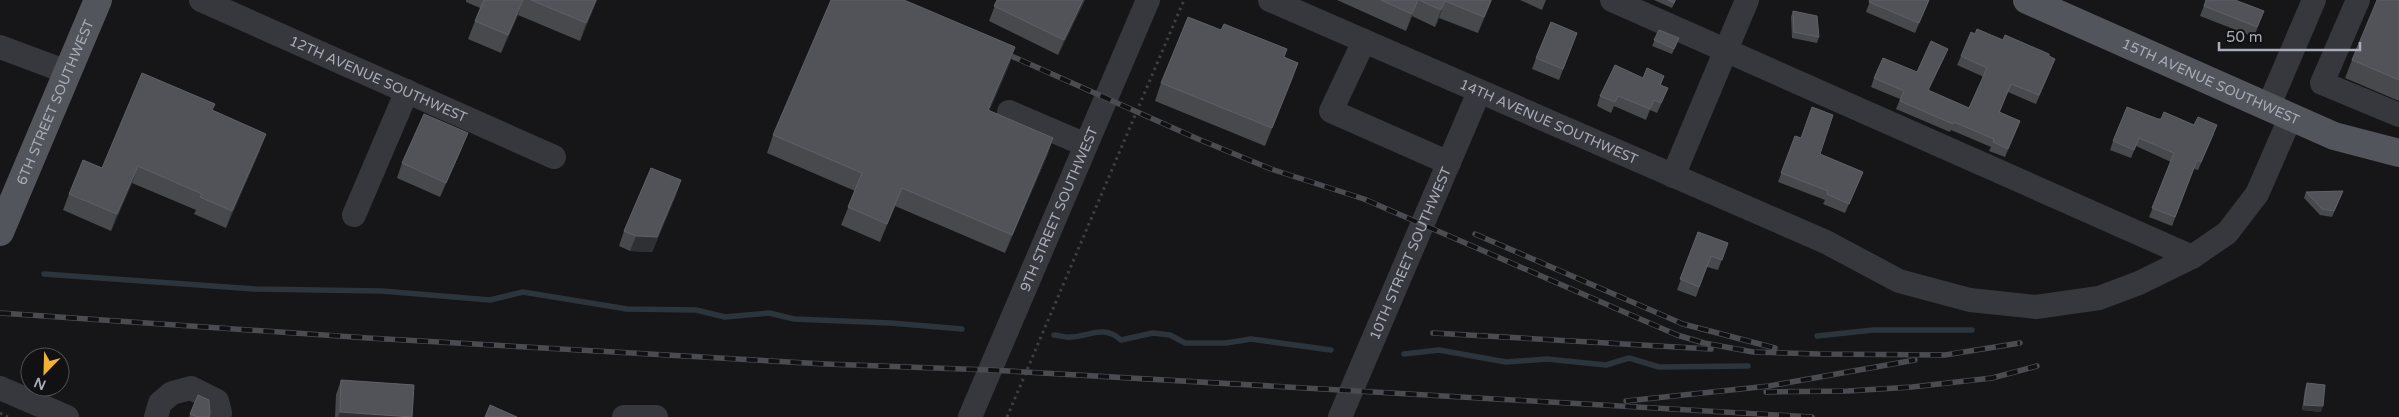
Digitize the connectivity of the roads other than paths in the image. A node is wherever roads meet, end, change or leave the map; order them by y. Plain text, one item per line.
1 (98, 0) edge
2 (201, 0) edge
3 (1148, 0) edge
4 (1270, 0) edge
5 (1612, 0) edge
6 (1747, 0) edge
7 (2027, 0) edge
8 (2314, 0) edge
9 (2358, 0) edge
10 (1364, 41) junction
11 (0, 47) edge
12 (1726, 50) junction
13 (67, 72) junction
14 (407, 91) junction
15 (1479, 92) junction
16 (2280, 110) junction
17 (1009, 112) dead end
18 (2399, 115) edge
19 (1086, 145) junction
20 (2399, 153) edge
21 (554, 157) dead end
22 (1449, 163) junction
23 (1673, 176) junction
24 (354, 215) dead end
25 (0, 232) edge
26 (2192, 257) junction
27 (0, 388) edge
28 (67, 417) edge
29 (156, 417) edge
30 (218, 417) edge
31 (624, 417) edge
32 (656, 417) edge
33 (970, 417) edge
34 (1340, 417) edge

1 - 13 main road, 6TH STREET SOUTHWEST
2 - 14 street, 12TH AVENUE SOUTHWEST
3 - 19 street, 9TH STREET SOUTHWEST
4 - 10 street, 14TH AVENUE SOUTHWEST
5 - 12 street
6 - 12 street
7 - 16 main road, 15TH AVENUE SOUTHWEST
8 - 16 street, 14TH AVENUE SOUTHWEST
9 - 18 street
10 - 15 street, 14TH AVENUE SOUTHWEST
10 - 22 street
11 - 13 street
12 - 23 street
12 - 26 street
13 - 25 main road, 6TH STREET SOUTHWEST
14 - 21 street, 12TH AVENUE SOUTHWEST
14 - 24 street
15 - 22 street, 10TH STREET SOUTHWEST
15 - 23 street, 14TH AVENUE SOUTHWEST
16 - 20 main road, 15TH AVENUE SOUTHWEST
16 - 26 street, 14TH AVENUE SOUTHWEST
17 - 19 street
19 - 33 street, 9TH STREET SOUTHWEST
22 - 34 street, 10TH STREET SOUTHWEST
23 - 26 street, 14TH AVENUE SOUTHWEST
27 - 28 street
29 - 30 street
31 - 32 street

